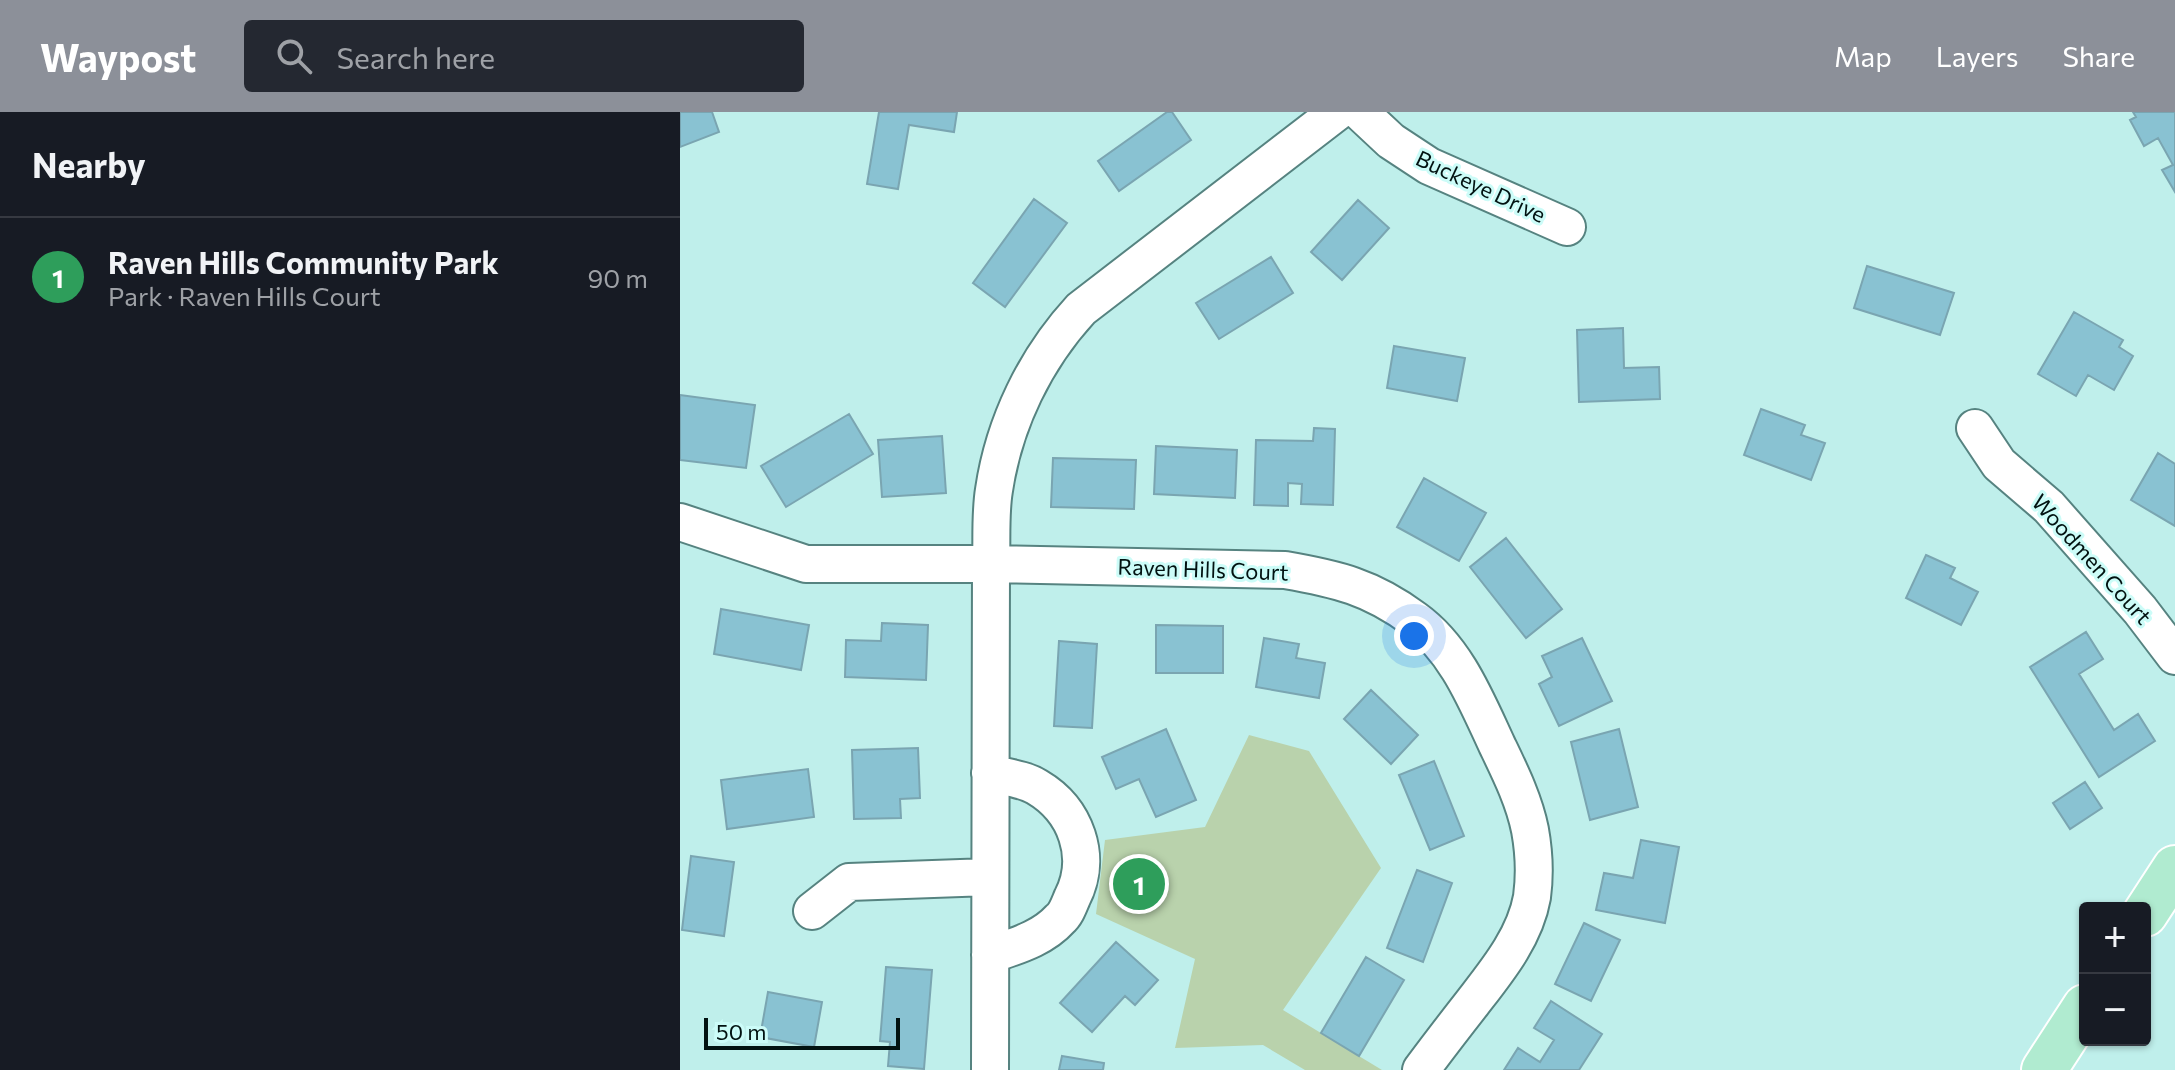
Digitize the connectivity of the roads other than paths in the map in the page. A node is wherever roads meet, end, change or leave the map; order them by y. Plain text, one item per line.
1 (1337, 112) edge
2 (1360, 112) edge
3 (1567, 227) dead end
4 (1975, 428) dead end
5 (680, 522) edge
6 (991, 564) junction
7 (2175, 656) edge
8 (990, 773) junction
9 (2175, 868) edge
10 (989, 877) junction
11 (2151, 905) edge
12 (812, 911) dead end
13 (990, 955) junction
14 (2079, 1016) edge
15 (990, 1070) edge
16 (1421, 1070) edge
17 (2044, 1070) edge

1 - 6 street
2 - 3 street, Buckeye Drive
4 - 7 street, Woodmen Court
5 - 6 street, Raven Hills Court
6 - 8 street
6 - 16 street, Raven Hills Court
8 - 10 street
8 - 13 street
9 - 11 main road
10 - 12 street
10 - 13 street
13 - 15 street
14 - 17 main road

